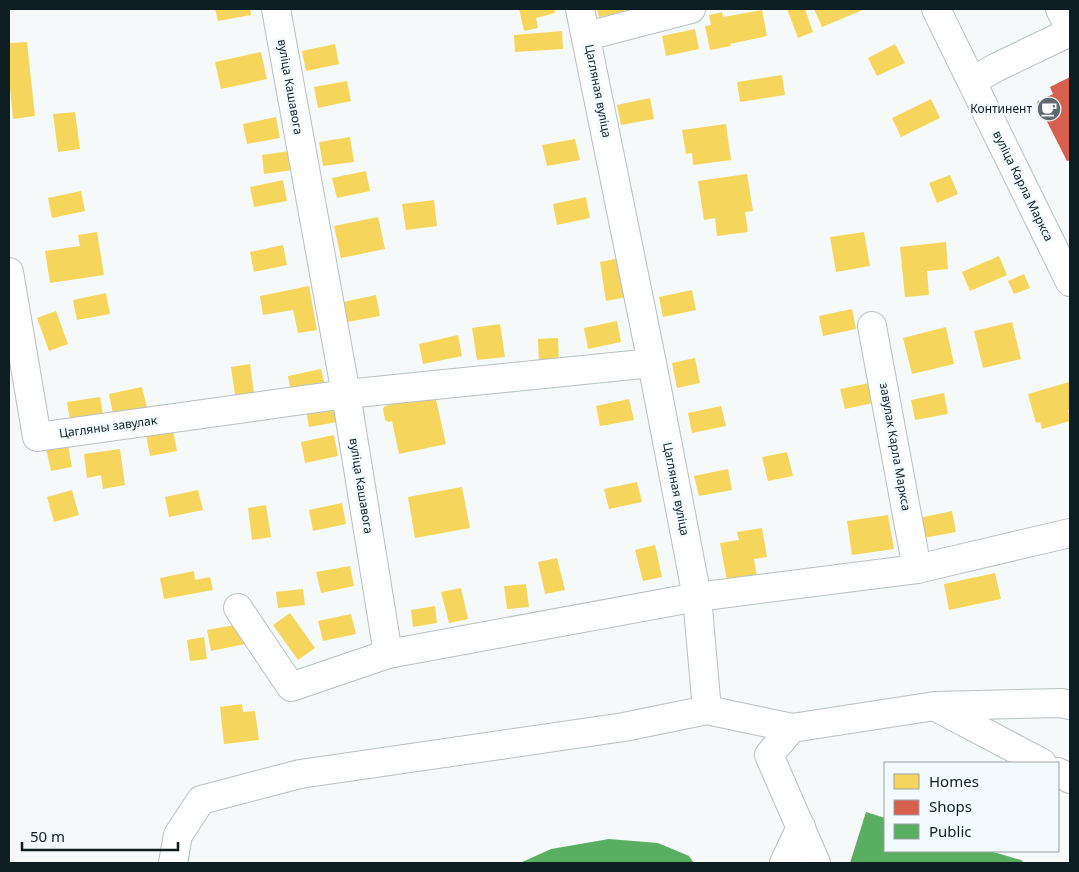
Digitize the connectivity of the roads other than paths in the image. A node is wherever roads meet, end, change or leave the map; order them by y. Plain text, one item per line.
1 (276, 9) edge
2 (580, 9) edge
3 (691, 9) edge
4 (936, 9) edge
5 (1060, 9) edge
6 (1070, 30) edge
7 (586, 36) junction
8 (972, 82) junction
9 (9, 272) edge
10 (1070, 282) edge
11 (872, 326) dead end
12 (652, 363) junction
13 (346, 394) junction
14 (1070, 533) edge
15 (917, 569) junction
16 (697, 597) junction
17 (238, 608) dead end
18 (388, 654) junction
19 (1070, 705) edge
20 (935, 706) junction
21 (707, 710) junction
22 (792, 728) junction
23 (1040, 762) edge
24 (1059, 773) edge
25 (1070, 779) edge
26 (800, 827) junction
27 (173, 863) edge
28 (784, 863) edge
29 (816, 863) edge

1 - 13 street, вуліца Кашавога
2 - 7 street, Цагляная вуліца
3 - 7 street
4 - 8 street, вуліца Карла Маркса
5 - 6 street
6 - 8 street
7 - 12 street, Цагляная вуліца
8 - 10 street, вуліца Карла Маркса
9 - 13 street, Цагляны завулак
11 - 15 street, завулак Карла Маркса
12 - 13 street
12 - 16 street, Цагляная вуліца
13 - 18 street, вуліца Кашавога
14 - 15 street
15 - 16 street
16 - 18 street
16 - 21 street, Цагляная вуліца
17 - 18 street
19 - 20 street
20 - 22 street
20 - 23 street
21 - 22 street
21 - 27 street
22 - 26 street
24 - 25 street
26 - 28 street
26 - 29 street

